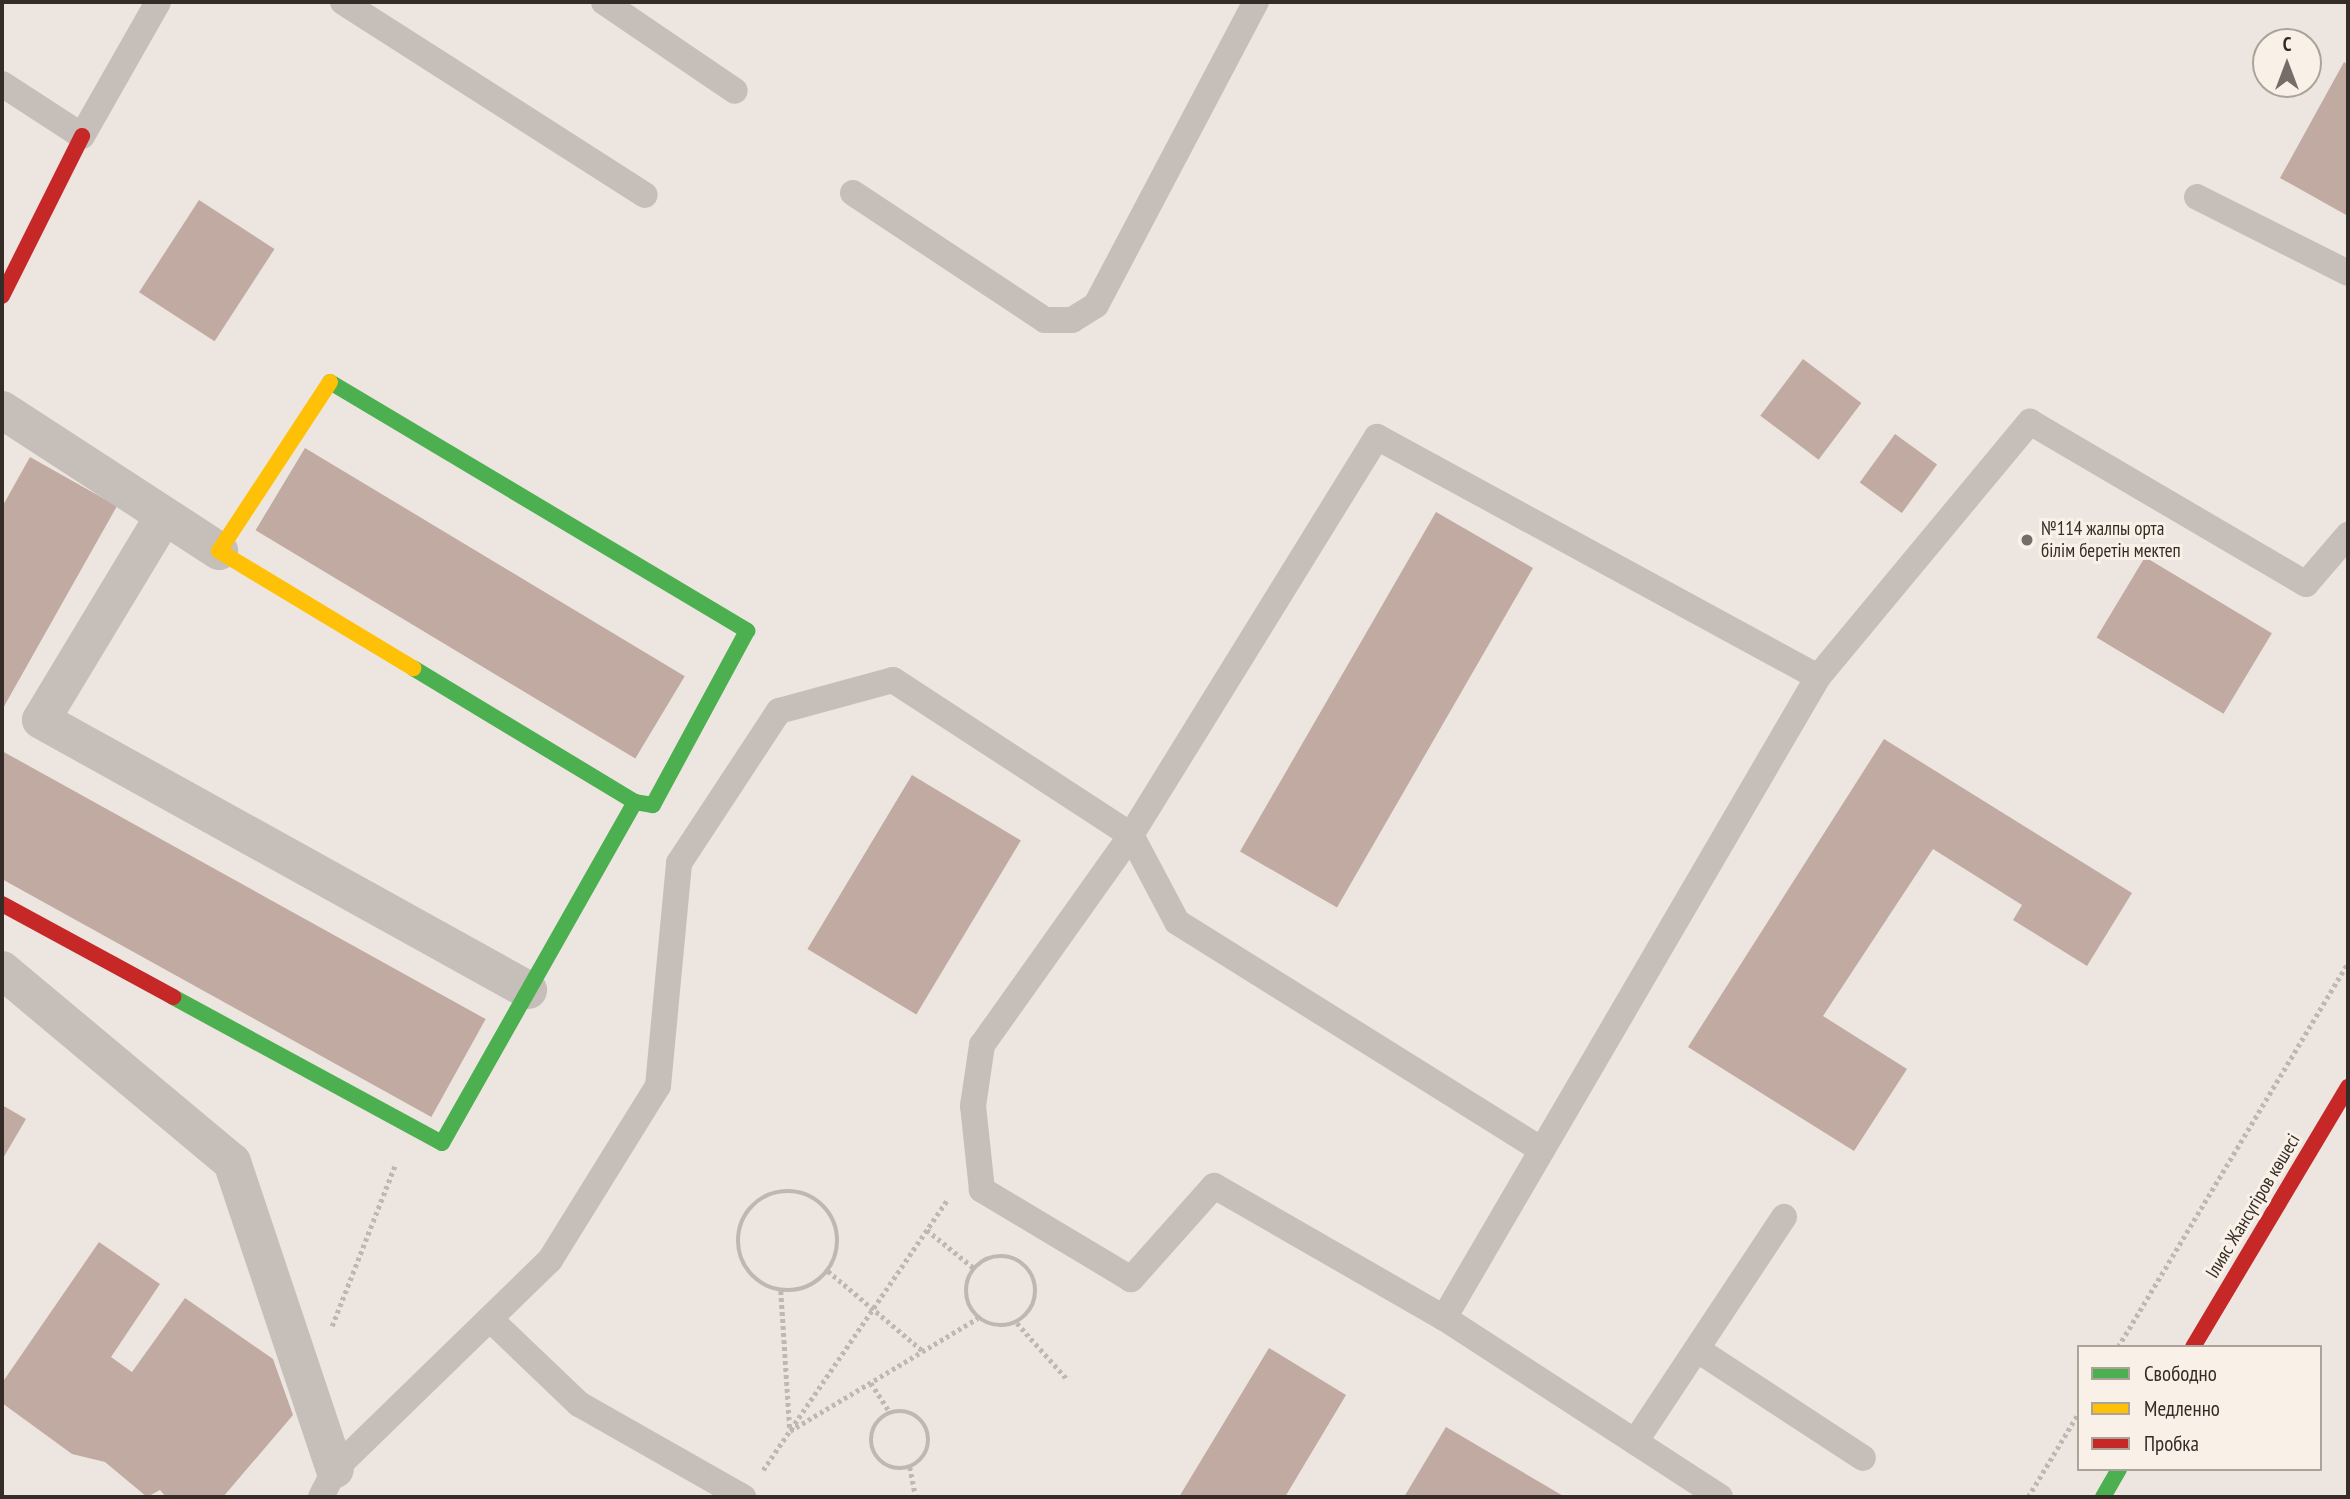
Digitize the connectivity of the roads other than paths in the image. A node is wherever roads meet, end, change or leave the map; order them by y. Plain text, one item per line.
1 (158, 2) edge
2 (343, 2) edge
3 (604, 2) edge
4 (1244, 6) edge
5 (2, 83) edge
6 (735, 90) dead end
7 (82, 136) junction
8 (853, 193) dead end
9 (645, 195) dead end
10 (2197, 197) dead end
11 (10, 256) edge
12 (2348, 273) edge
13 (2, 296) edge
14 (2, 410) edge
15 (164, 516) junction
16 (2348, 535) edge
17 (219, 551) junction
18 (1818, 677) junction
19 (635, 802) junction
20 (1131, 835) junction
21 (2, 904) edge
22 (2, 970) edge
23 (528, 990) junction
24 (2348, 1087) edge
25 (1542, 1150) junction
26 (1784, 1217) dead end
27 (1444, 1318) junction
28 (490, 1319) junction
29 (2194, 1345) edge
30 (1698, 1350) junction
31 (1635, 1442) junction
32 (1863, 1458) dead end
33 (2118, 1471) edge
34 (328, 1483) edge
35 (715, 1490) edge
36 (743, 1497) edge
37 (1720, 1497) edge
38 (2103, 1497) edge

1 - 7 lane
2 - 9 lane
3 - 6 lane
4 - 8 lane
5 - 7 lane
7 - 11 street
10 - 12 lane
11 - 13 street
14 - 15 street
15 - 17 street
15 - 23 street
16 - 18 lane
17 - 19 street
17 - 19 street
18 - 20 lane
18 - 25 lane
19 - 23 street
20 - 25 lane
20 - 27 lane
20 - 28 lane
21 - 23 street
22 - 34 street
24 - 29 street, Ілияс Жансүгіров көшесі
25 - 27 lane
26 - 30 lane
27 - 31 lane
28 - 34 lane
28 - 35 lane
30 - 31 lane
30 - 32 lane
31 - 37 lane
33 - 38 street
35 - 36 lane

